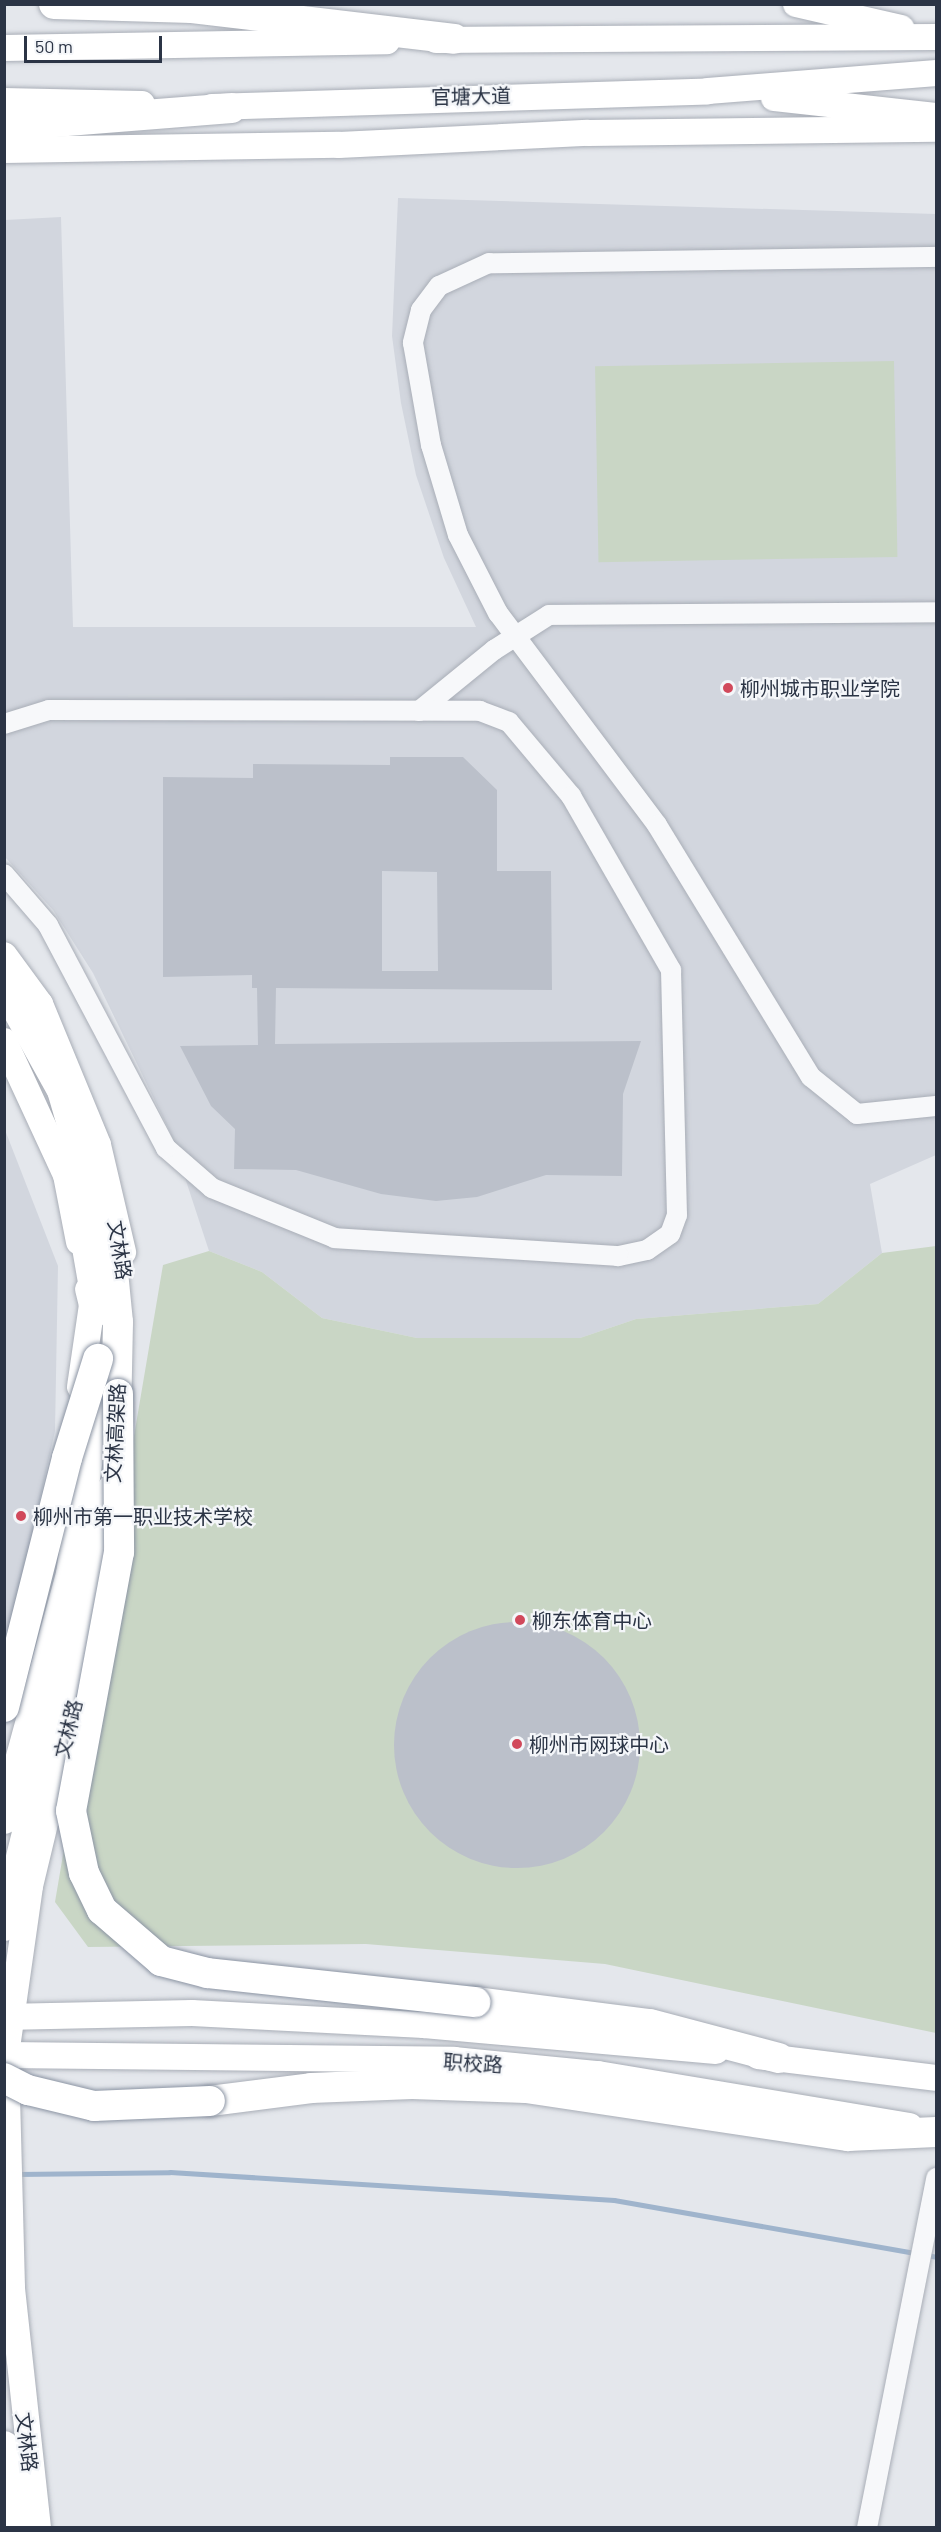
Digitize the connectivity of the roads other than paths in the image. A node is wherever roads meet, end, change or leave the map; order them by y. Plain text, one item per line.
1 (54, 4) edge
2 (796, 4) edge
3 (936, 36) edge
4 (454, 39) junction
5 (4, 48) edge
6 (936, 73) edge
7 (708, 91) junction
8 (4, 101) edge
9 (231, 108) junction
10 (936, 116) edge
11 (4, 126) edge
12 (936, 129) edge
13 (4, 150) edge
14 (936, 257) edge
15 (936, 612) edge
16 (514, 636) junction
17 (419, 711) junction
18 (4, 724) edge
19 (4, 874) edge
20 (4, 955) edge
21 (4, 986) edge
22 (4, 1029) edge
23 (4, 1041) edge
24 (936, 1106) edge
25 (98, 1359) junction
26 (118, 1394) junction
27 (31, 1659) junction
28 (4, 1660) edge
29 (4, 1707) edge
30 (4, 1773) edge
31 (4, 1819) edge
32 (4, 1926) edge
33 (6, 2017) edge
34 (779, 2058) junction
35 (5, 2063) edge
36 (936, 2078) edge
37 (936, 2132) edge
38 (936, 2178) edge
39 (4, 2446) edge
40 (15, 2528) edge
41 (38, 2528) edge
42 (867, 2528) edge

1 - 4 highway
2 - 3 main road
3 - 4 main road
4 - 5 main road
6 - 7 main road, 官塘大道
7 - 9 main road, 官塘大道
7 - 10 main road
8 - 9 main road, 官塘大道
9 - 11 highway
12 - 13 main road
14 - 16 street
15 - 16 street
16 - 17 street
16 - 24 street
17 - 18 street
17 - 19 street
20 - 33 main road, 文林路
21 - 26 highway, 文林高架路
22 - 25 highway, 文林高架路
23 - 27 main road, 文林路
25 - 29 highway, bridge
25 - 31 highway, 文林高架路
26 - 32 highway, 文林高架路, bridge
26 - 34 highway, bridge
27 - 28 street
27 - 30 main road, 文林路
33 - 34 main road, 职校路
33 - 35 main road, 文林路
34 - 36 main road, 职校路
35 - 37 main road, 职校路
35 - 37 highway, bridge
35 - 41 main road, 文林路
38 - 42 street
39 - 40 highway

